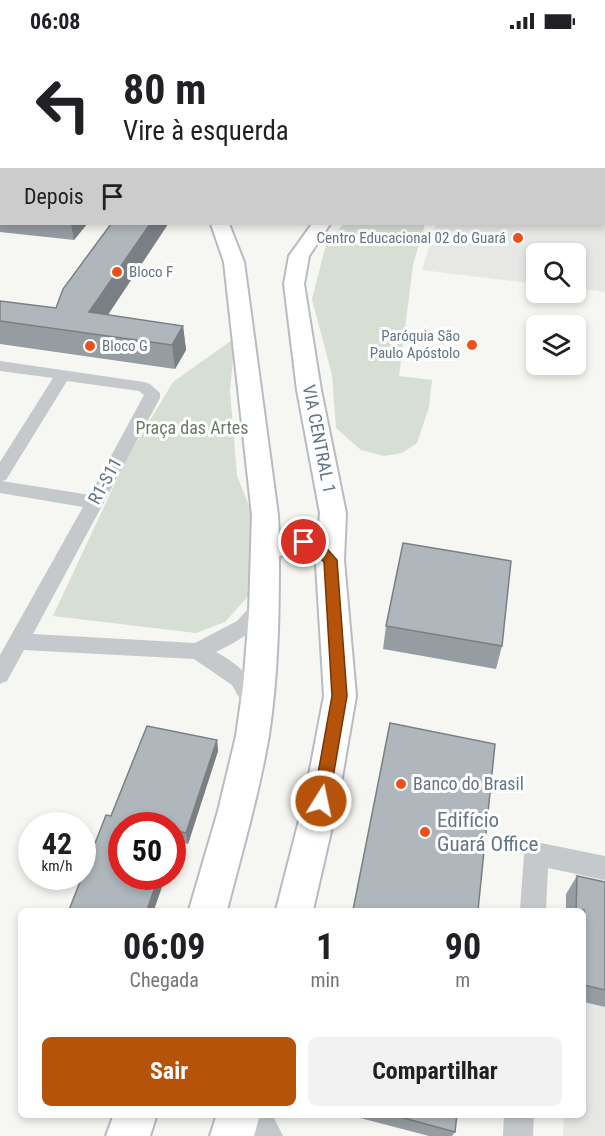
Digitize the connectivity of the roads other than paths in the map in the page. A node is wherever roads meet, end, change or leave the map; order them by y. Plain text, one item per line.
1 (220, 225) edge
2 (320, 225) edge
3 (0, 366) edge
4 (63, 375) junction
5 (0, 476) edge
6 (0, 487) edge
7 (93, 502) junction
8 (265, 547) junction
9 (330, 560) junction
10 (263, 582) junction
11 (18, 641) junction
12 (197, 651) junction
13 (0, 675) edge
14 (257, 710) junction
15 (605, 868) edge
16 (209, 908) edge
17 (296, 908) edge
18 (533, 908) edge
19 (135, 1118) edge
20 (238, 1118) edge
21 (257, 1118) edge
22 (519, 1118) edge
23 (128, 1136) edge
24 (232, 1136) edge
25 (268, 1136) edge
26 (518, 1136) edge

1 - 8 main road
2 - 9 main road, VIA CENTRAL 1
3 - 4 street, R1-S11
4 - 5 street
4 - 7 street, R1-S11
6 - 7 street
7 - 11 street, R1-S11
8 - 9 main road
8 - 10 main road
9 - 17 main road, VIA CENTRAL 1
10 - 12 street
10 - 14 main road
11 - 12 street
11 - 13 street, R1-S11
12 - 14 street
14 - 16 main road
15 - 18 street
19 - 23 main road
20 - 24 main road
21 - 25 street
22 - 26 street

